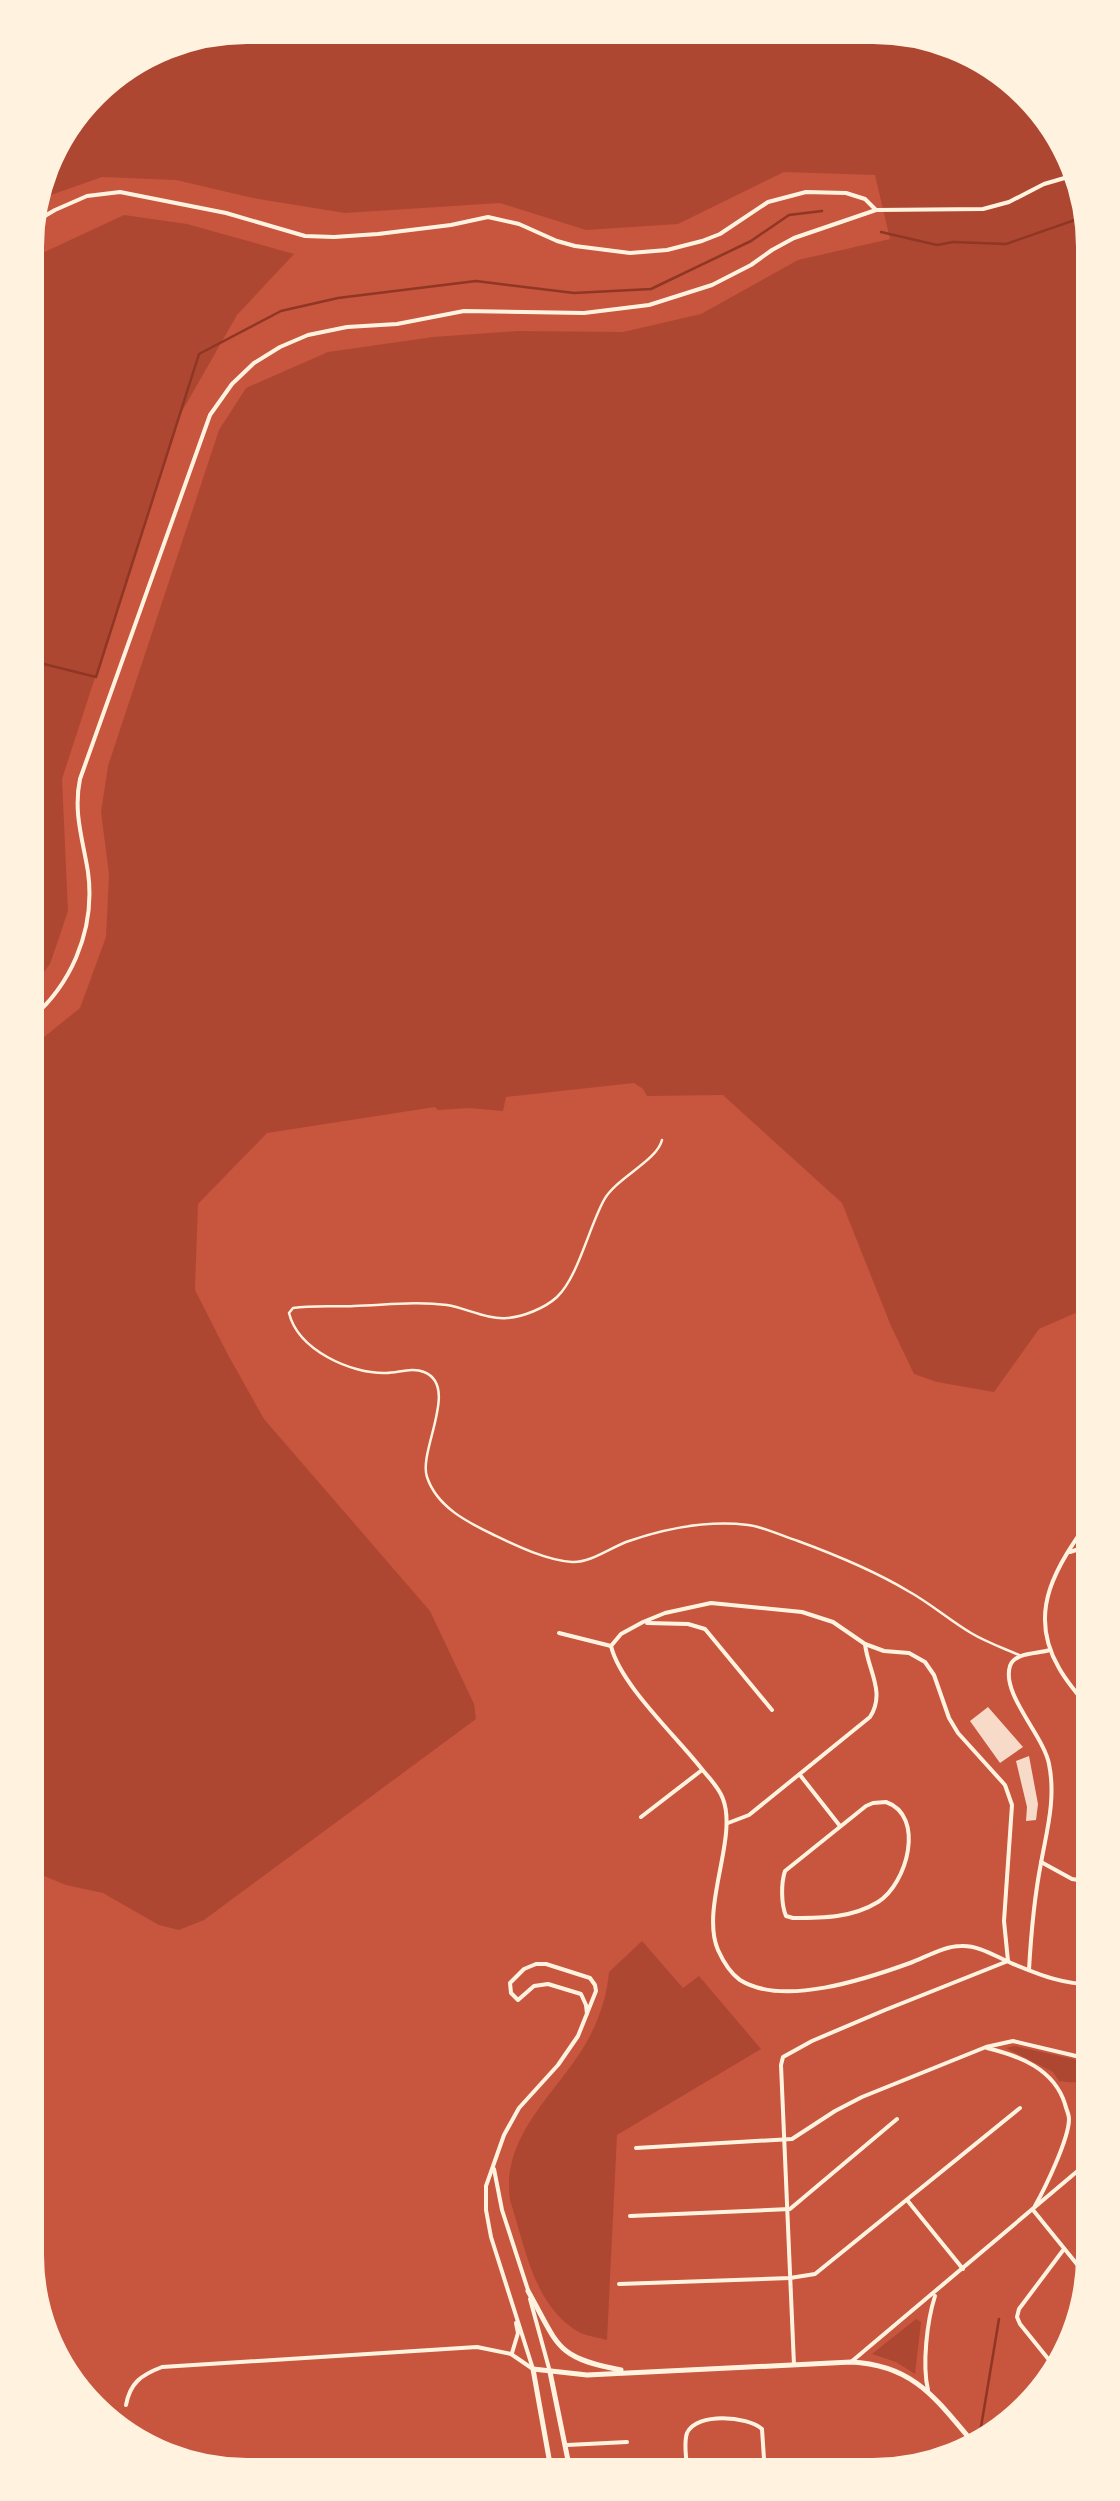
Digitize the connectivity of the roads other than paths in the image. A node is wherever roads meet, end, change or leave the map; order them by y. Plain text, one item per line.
1 (1071, 178) edge
2 (876, 210) junction
3 (39, 219) edge
4 (38, 1013) edge
5 (662, 1140) dead end
6 (1082, 1531) edge
7 (1082, 1548) edge
8 (1066, 1554) junction
9 (642, 1622) junction
10 (559, 1632) dead end
11 (866, 1644) junction
12 (611, 1646) junction
13 (1050, 1650) junction
14 (1019, 1656) junction
15 (1082, 1699) edge
16 (772, 1710) dead end
17 (702, 1770) junction
18 (800, 1775) junction
19 (641, 1817) dead end
20 (726, 1824) junction
21 (840, 1826) junction
22 (1041, 1862) junction
23 (1082, 1881) edge
24 (1008, 1962) junction
25 (1028, 1970) junction
26 (1082, 1983) edge
27 (587, 2014) junction
28 (986, 2047) junction
29 (1076, 2056) dead end
30 (1020, 2108) dead end
31 (896, 2119) dead end
32 (784, 2140) junction
33 (636, 2148) dead end
34 (494, 2168) junction
35 (1082, 2168) edge
36 (907, 2200) junction
37 (486, 2210) junction
38 (502, 2210) junction
39 (787, 2210) junction
40 (1033, 2210) junction
41 (630, 2216) dead end
42 (1064, 2249) junction
43 (963, 2269) junction
44 (1082, 2270) edge
45 (790, 2278) junction
46 (619, 2284) dead end
47 (528, 2291) junction
48 (936, 2292) junction
49 (514, 2308) junction
50 (512, 2354) junction
51 (852, 2362) junction
52 (1052, 2363) edge
53 (794, 2364) junction
54 (533, 2369) junction
55 (550, 2372) junction
56 (634, 2372) junction
57 (928, 2390) junction
58 (126, 2405) dead end
59 (970, 2439) edge
60 (627, 2442) dead end
61 (565, 2446) junction
62 (550, 2464) edge
63 (568, 2464) edge
64 (687, 2464) edge
65 (764, 2464) edge

1 - 2 street
2 - 3 street
2 - 4 street
5 - 14 lane
6 - 8 street
7 - 8 street
8 - 13 street
9 - 11 street
9 - 12 street
9 - 16 street
10 - 12 street
11 - 18 street
11 - 24 street
12 - 17 street
13 - 14 street
13 - 15 street
14 - 22 street
17 - 19 street
17 - 20 street
18 - 20 street
18 - 21 street
20 - 24 street
21 - 21 street
22 - 23 street
22 - 25 street
24 - 25 street
24 - 32 street
25 - 26 street
27 - 27 street
27 - 34 street
28 - 29 street
28 - 32 street
28 - 40 street
30 - 36 street
31 - 39 street
32 - 33 street
32 - 39 street
34 - 37 street
34 - 38 street
35 - 40 street
36 - 43 street
36 - 45 street
37 - 38 street
37 - 49 street
38 - 47 street
39 - 41 street
39 - 45 street
40 - 42 street
40 - 43 street
42 - 44 street
42 - 52 street
43 - 48 street
45 - 46 street
45 - 53 street
47 - 55 street
47 - 56 street
48 - 51 street
48 - 57 street
49 - 50 street
49 - 54 street
50 - 54 street
50 - 58 street
51 - 53 street
51 - 57 street
53 - 56 street
54 - 55 street
54 - 62 street
55 - 56 street
55 - 61 street
57 - 59 street
60 - 61 street
61 - 63 street
64 - 65 street

